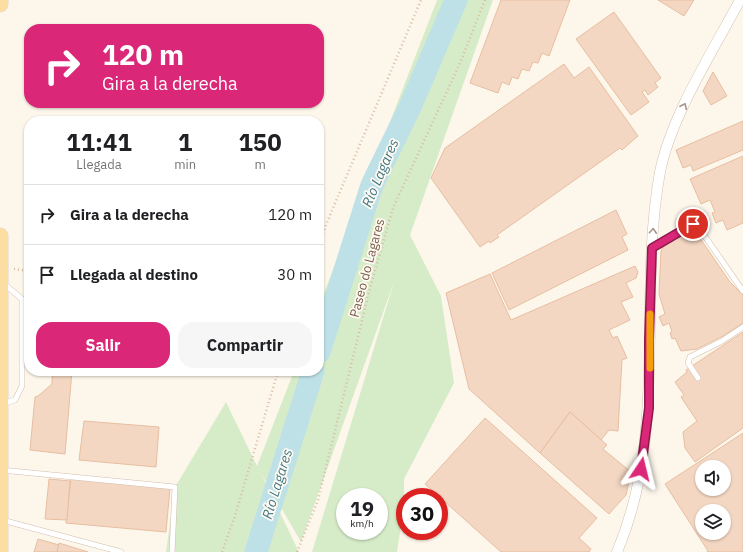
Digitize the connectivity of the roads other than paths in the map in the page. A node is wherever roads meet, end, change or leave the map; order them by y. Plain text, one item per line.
1 (0, 0) edge
2 (740, 0) edge
3 (0, 4) edge
4 (0, 236) edge
5 (652, 248) junction
6 (0, 281) edge
7 (743, 291) edge
8 (743, 327) edge
9 (698, 378) dead end
10 (2, 470) junction
11 (1, 520) edge
12 (0, 552) edge
13 (121, 552) edge
14 (172, 552) edge
15 (617, 552) edge

1 - 3 main road
5 -> 2 street
4 - 6 main road
5 - 7 lane
5 - 15 street
6 - 10 main road
8 - 9 lane
10 - 11 main road
10 - 14 lane
11 - 12 main road
11 - 13 lane

